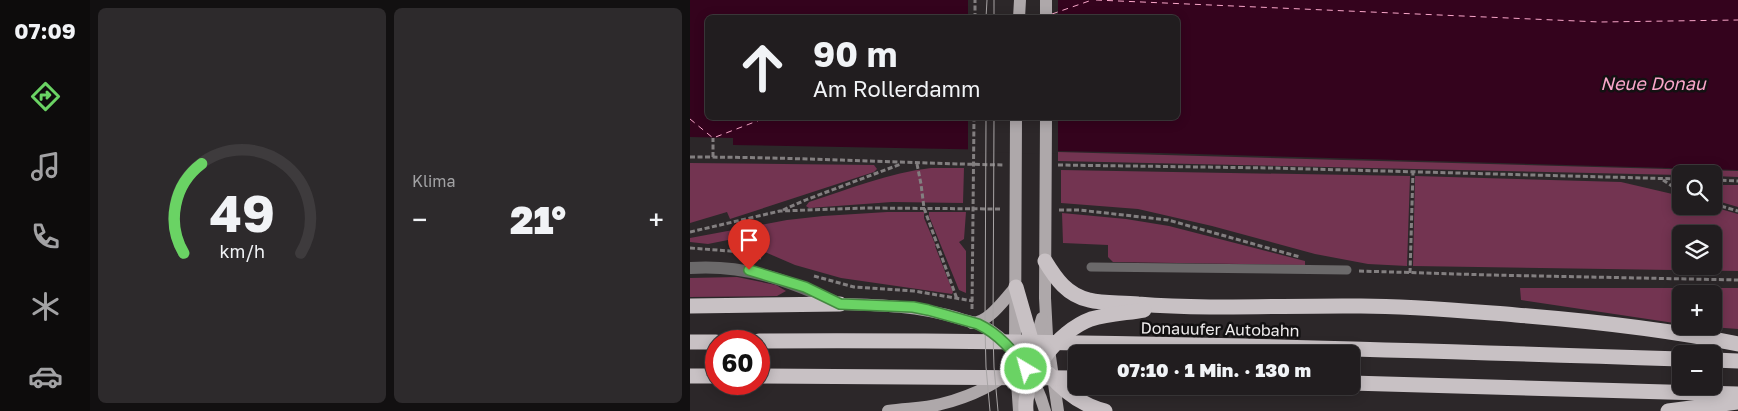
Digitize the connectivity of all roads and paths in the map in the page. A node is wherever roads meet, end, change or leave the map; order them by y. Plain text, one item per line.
1 (975, 0) edge
2 (1020, 0) edge
3 (1046, 0) edge
4 (975, 15) edge
5 (1020, 15) edge
6 (1046, 15) edge
7 (974, 120) edge
8 (1016, 120) edge
9 (1046, 120) edge
10 (714, 138) dead end
11 (690, 157) edge
12 (713, 157) junction
13 (904, 163) junction
14 (917, 164) junction
15 (1006, 165) dead end
16 (1055, 165) dead end
17 (1413, 171) junction
18 (1662, 179) junction
19 (1672, 179) edge
20 (1722, 180) edge
21 (1738, 181) edge
22 (1672, 186) edge
23 (1722, 206) edge
24 (924, 208) junction
25 (780, 211) junction
26 (1738, 211) edge
27 (1013, 215) junction
28 (1048, 216) junction
29 (690, 232) edge
30 (690, 248) edge
31 (1300, 257) dead end
32 (767, 261) dead end
33 (1045, 261) junction
34 (1091, 267) dead end
35 (690, 268) edge
36 (1347, 270) joint
37 (1410, 273) junction
38 (809, 274) dead end
39 (1738, 280) edge
40 (1016, 287) junction
41 (957, 299) junction
42 (973, 301) junction
43 (840, 304) junction
44 (690, 306) edge
45 (1163, 306) junction
46 (1019, 317) junction
47 (1044, 317) junction
48 (968, 319) junction
49 (690, 342) edge
50 (705, 342) edge
51 (770, 342) edge
52 (1738, 344) edge
53 (1032, 346) junction
54 (1045, 357) junction
55 (1672, 359) edge
56 (1017, 360) junction
57 (1722, 360) edge
58 (1738, 361) edge
59 (690, 376) edge
60 (705, 376) edge
61 (770, 376) edge
62 (1032, 377) junction
63 (1052, 378) junction
64 (1068, 378) edge
65 (1360, 383) edge
66 (1738, 394) edge
67 (1738, 402) edge
68 (1022, 407) edge
69 (1044, 407) edge
70 (1058, 407) edge
71 (888, 411) edge
72 (1105, 411) edge
73 (1668, 411) edge

1 - 4 path
2 - 5 main road
3 - 6 main road
7 - 42 path
8 - 27 main road
9 - 28 main road
10 - 12 path
11 - 12 path
12 - 13 path
13 - 14 path
13 - 25 path
14 - 15 path
14 - 24 path
16 - 17 path
17 - 18 path
17 - 37 path
18 - 19 path
18 - 22 path
20 - 21 path
23 - 26 path
24 - 25 path
24 - 27 path
24 - 41 path
25 - 29 path
27 - 40 main road
28 - 31 path
28 - 33 main road
30 - 32 path
33 - 45 highway
33 - 47 main road
34 - 36 lane
35 - 43 street
36 - 37 path
37 - 39 path
38 - 41 path
40 - 46 highway
40 - 48 main road
41 - 42 path
42 - 48 path
43 - 44 highway
43 - 48 main road
45 - 52 highway
45 - 54 highway
46 - 53 highway
46 - 56 main road
47 - 53 main road
47 - 54 main road
48 - 56 main road
49 - 50 highway
51 - 55 highway, Donauufer Autobahn
53 - 54 highway
53 - 56 main road
54 - 62 highway
54 - 63 highway
56 - 62 main road
56 - 68 main road
56 - 71 main road
57 - 58 highway
59 - 60 highway
61 - 64 highway
62 - 68 highway
62 - 69 main road
63 - 70 main road
63 - 72 highway
65 - 66 highway
67 - 73 highway

